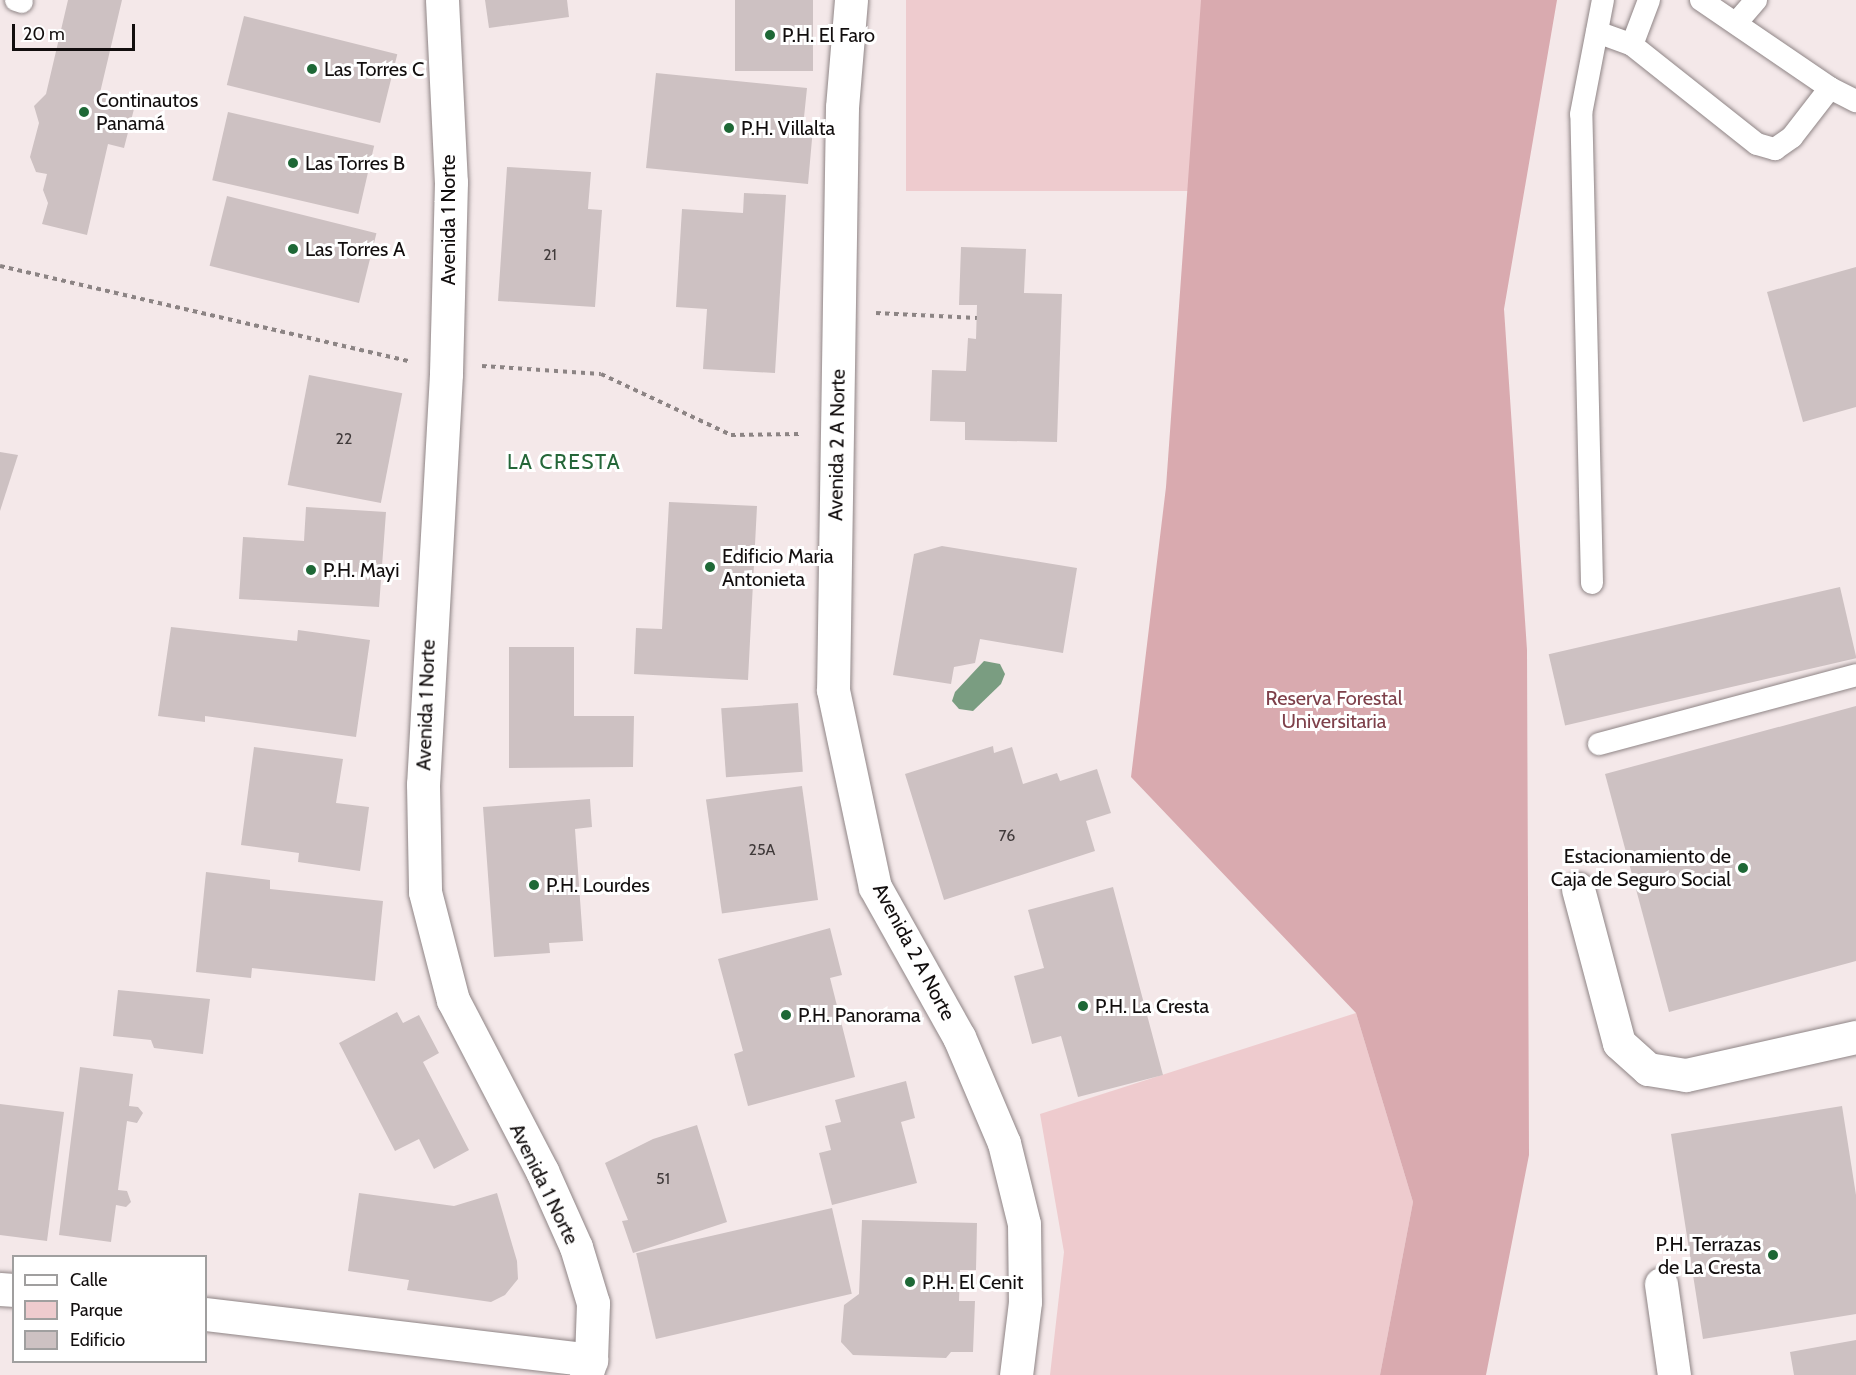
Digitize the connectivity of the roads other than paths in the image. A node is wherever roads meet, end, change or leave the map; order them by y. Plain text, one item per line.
1 (442, 0) edge
2 (851, 0) edge
3 (1603, 0) edge
4 (1649, 0) edge
5 (1701, 0) edge
6 (1756, 0) edge
7 (1737, 22) junction
8 (1597, 32) junction
9 (1632, 45) junction
10 (1830, 88) junction
11 (1856, 101) edge
12 (1592, 583) dead end
13 (1856, 675) edge
14 (1599, 744) dead end
15 (1578, 890) dead end
16 (1856, 1037) edge
17 (1662, 1284) dead end
18 (207, 1314) edge
19 (588, 1368) edge
20 (1016, 1375) edge
21 (1674, 1375) edge

1 - 19 street, Avenida 1 Norte
2 - 20 street, Avenida 2 A Norte
3 - 8 lane
4 - 9 lane
5 - 7 lane
6 - 7 lane
7 - 10 lane
8 - 9 lane
8 - 12 lane
9 - 10 lane
10 - 11 lane
13 - 14 lane
15 - 16 street
17 - 21 street
18 - 19 street

